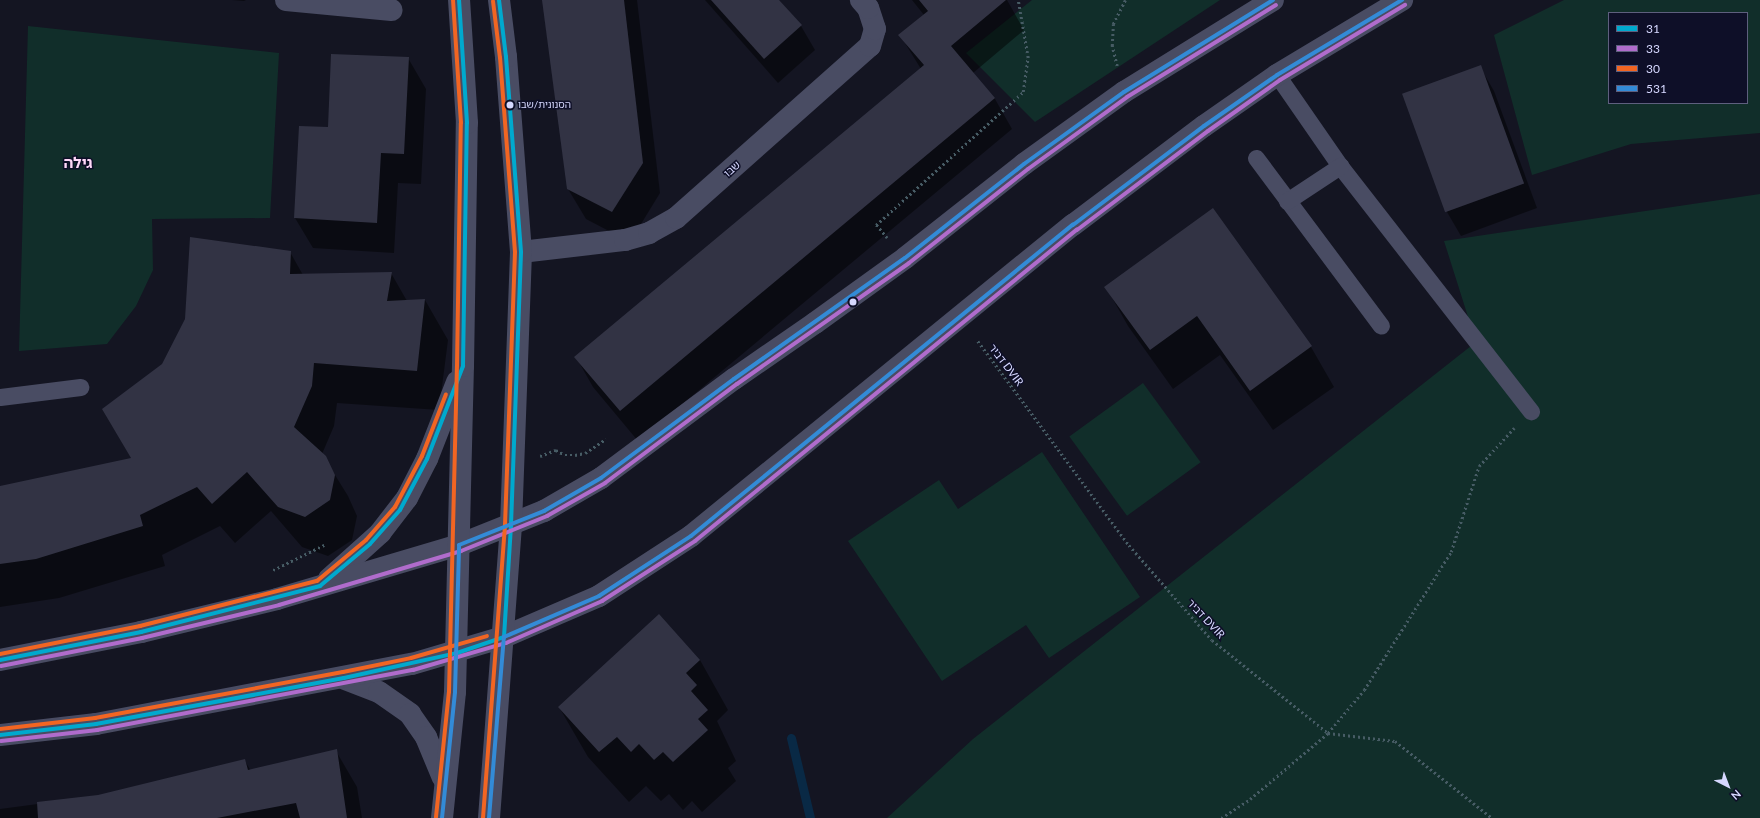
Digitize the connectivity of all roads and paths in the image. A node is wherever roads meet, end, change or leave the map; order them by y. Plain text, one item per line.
1 (459, 0) edge
2 (500, 0) edge
3 (862, 0) edge
4 (1018, 0) edge
5 (1125, 0) edge
6 (1273, 0) edge
7 (1402, 0) edge
8 (298, 1) edge
9 (392, 10) dead end
10 (1118, 72) dead end
11 (1277, 75) junction
12 (1256, 158) dead end
13 (1340, 166) junction
14 (1287, 201) junction
15 (890, 242) dead end
16 (521, 252) junction
17 (1381, 326) dead end
18 (978, 341) dead end
19 (464, 366) junction
20 (80, 387) dead end
21 (0, 397) edge
22 (1531, 411) joint
23 (612, 435) dead end
24 (513, 466) junction
25 (511, 525) junction
26 (331, 542) dead end
27 (460, 545) junction
28 (271, 571) dead end
29 (320, 586) junction
30 (504, 637) junction
31 (457, 653) junction
32 (0, 660) edge
33 (344, 678) junction
34 (1328, 733) junction
35 (0, 735) edge
36 (445, 786) junction
37 (442, 818) edge
38 (489, 818) edge
39 (1221, 818) edge
40 (1492, 818) edge

1 - 19 street
2 - 16 street
3 - 16 street, שבו
4 - 15 path
5 - 10 path
6 - 25 street
7 - 11 street
8 - 9 street
11 - 13 lane
11 - 30 street
12 - 14 lane
13 - 14 lane
13 - 22 lane
14 - 17 lane
16 - 24 street
18 - 34 path, דביר DVIR
19 - 27 street
19 - 29 street
20 - 21 lane
22 - 34 path
23 - 24 path
24 - 25 street
25 - 27 street
25 - 30 street
26 - 28 path
27 - 29 street
27 - 31 street
29 - 32 street
30 - 31 street
30 - 38 street
31 - 33 street
31 - 36 street
33 - 35 street
33 - 36 street
34 - 39 path
34 - 40 path
36 - 37 street

